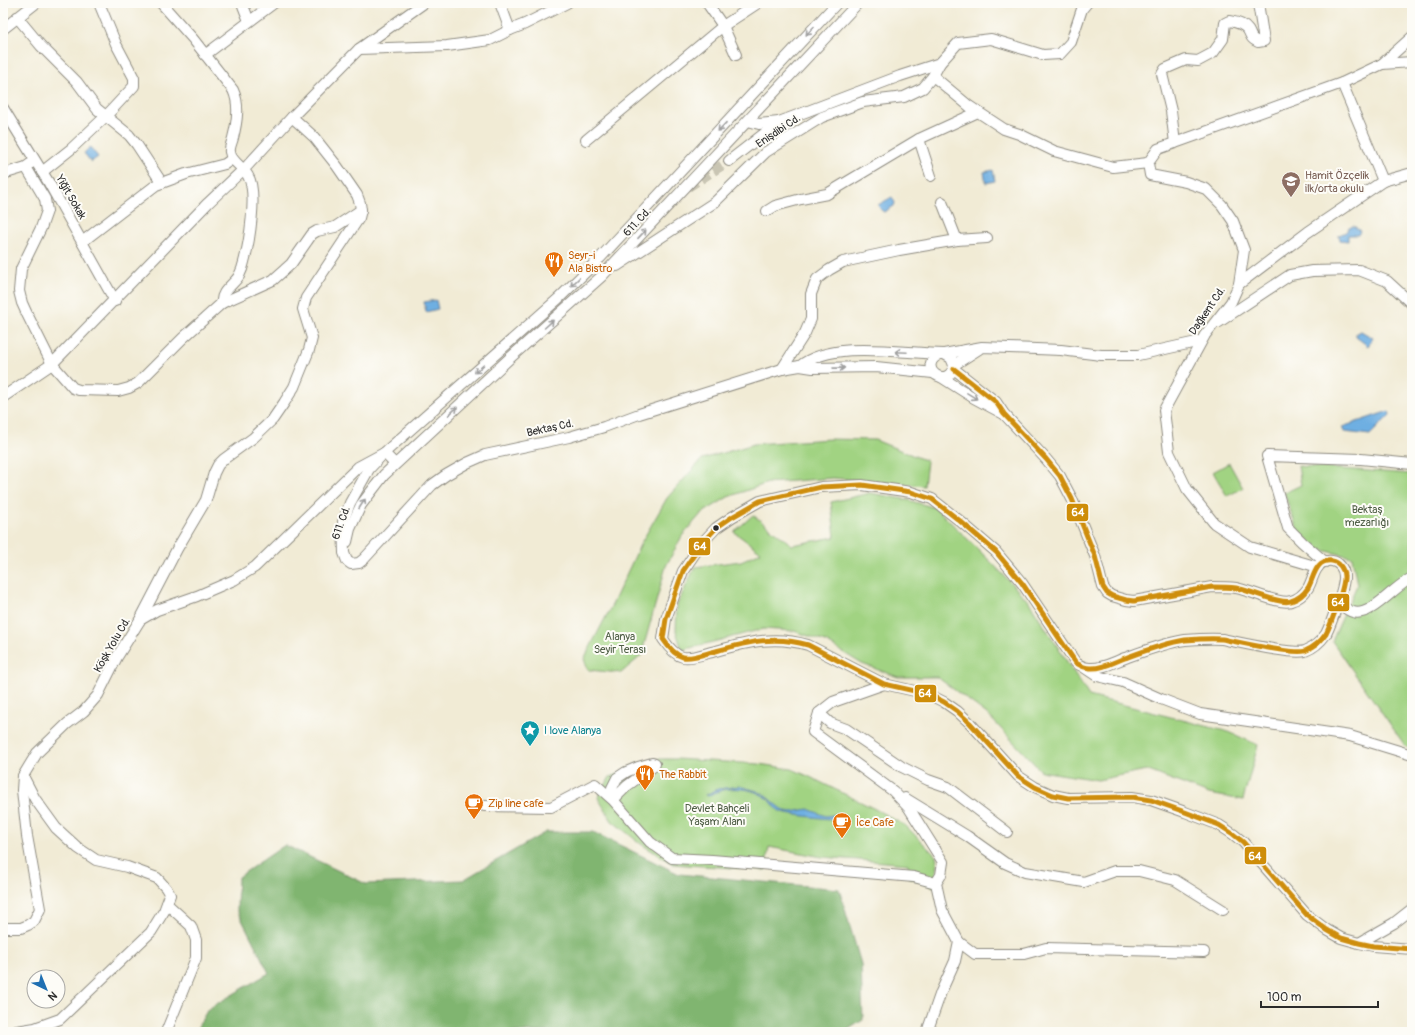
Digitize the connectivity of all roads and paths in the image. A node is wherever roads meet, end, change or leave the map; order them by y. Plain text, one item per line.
1 (36, 3) edge
2 (99, 3) edge
3 (161, 3) edge
4 (242, 3) edge
5 (274, 3) edge
6 (424, 3) edge
7 (500, 3) edge
8 (567, 3) edge
9 (707, 3) edge
10 (758, 3) edge
11 (837, 3) edge
12 (858, 3) edge
13 (1087, 3) edge
14 (1258, 3) edge
15 (17, 17) junction
16 (249, 21) junction
17 (723, 26) junction
18 (3, 29) edge
19 (510, 30) junction
20 (1412, 37) edge
21 (359, 49) junction
22 (205, 54) junction
23 (736, 54) dead end
24 (1412, 62) edge
25 (940, 63) junction
26 (1382, 64) junction
27 (933, 76) junction
28 (1342, 83) junction
29 (3, 108) edge
30 (978, 112) junction
31 (106, 116) junction
32 (292, 117) junction
33 (748, 121) junction
34 (779, 122) junction
35 (919, 139) junction
36 (586, 140) dead end
37 (1175, 143) junction
38 (232, 159) junction
39 (35, 161) junction
40 (729, 161) tunnel mouth
41 (1148, 163) junction
42 (26, 167) junction
43 (244, 169) junction
44 (42, 172) junction
45 (1412, 173) edge
46 (3, 174) edge
47 (931, 176) dead end
48 (1383, 181) junction
49 (162, 183) junction
50 (666, 201) dead end
51 (942, 202) dead end
52 (361, 210) junction
53 (767, 212) dead end
54 (625, 232) junction
55 (987, 238) dead end
56 (957, 240) junction
57 (82, 242) junction
58 (602, 276) junction
59 (1239, 284) junction
60 (115, 301) junction
61 (222, 303) junction
62 (1412, 304) edge
63 (1212, 326) junction
64 (1201, 341) junction
65 (982, 347) junction
66 (942, 354) junction
67 (52, 364) junction
68 (800, 366) junction
69 (954, 367) junction
70 (782, 369) junction
71 (937, 375) junction
72 (3, 397) edge
73 (1004, 414) junction
74 (384, 453) junction
75 (395, 464) junction
76 (1412, 464) edge
77 (369, 469) junction
78 (350, 475) junction
79 (384, 475) junction
80 (344, 553) junction
81 (1322, 564) junction
82 (1412, 578) edge
83 (1338, 602) junction
84 (140, 620) junction
85 (1083, 667) junction
86 (884, 684) junction
87 (818, 713) junction
88 (1412, 755) edge
89 (23, 776) junction
90 (893, 791) junction
91 (484, 806) dead end
92 (1007, 832) dead end
93 (936, 883) junction
94 (167, 904) junction
95 (1412, 909) edge
96 (1223, 910) dead end
97 (3, 929) edge
98 (959, 942) junction
99 (1359, 943) junction
100 (1412, 948) edge
101 (1204, 952) dead end
102 (11, 1032) edge
103 (166, 1032) edge
104 (928, 1032) edge

1 - 15 street
2 - 31 street
3 - 22 street
4 - 16 street
5 - 16 street
6 - 21 street
7 - 19 street
8 - 19 street
9 - 17 street
10 - 17 street
11 -> 54 street, 611. Cd.
12 - 33 street, 611. Cd.
13 - 25 street, Enişdibi Cd.
14 - 37 street
15 - 18 street
15 - 31 street
16 - 22 street
17 - 23 street
17 - 36 street
19 - 21 street
20 - 26 street
21 - 32 street
22 - 38 street
24 - 26 street
25 - 27 street, Enişdibi Cd.
25 - 34 street, Enişdibi Cd.
26 - 28 street
27 - 30 street
27 - 58 street, Enişdibi Cd.
28 - 37 street
28 - 48 street
29 - 39 street, Yiğit Sokak
30 - 35 street
30 - 41 street
31 - 44 street
31 - 49 street
32 - 43 street
32 - 52 street
33 - 34 street, Enişdibi Cd.
58 -> 33 street, 611. Cd.
34 - 40 street
35 - 47 street
35 - 53 street
37 - 41 street
38 - 43 street
38 - 49 street
39 - 42 street
39 - 44 street, Yiğit Sokak
41 - 59 street, Dağkent Cd.
42 - 46 street
42 - 67 street
43 - 60 street
43 - 61 street
44 - 57 street, Yiğit Sokak
45 - 48 street
48 - 59 street
49 - 57 street
50 - 54 street
51 - 56 street
52 - 61 street
52 - 84 street
54 -> 74 street, 611. Cd.
55 - 56 street
56 - 70 street
57 - 60 street, Yiğit Sokak
75 -> 58 street, 611. Cd.
59 - 63 street, Dağkent Cd.
60 - 67 street
61 - 67 street
62 - 63 street
63 - 64 street, Dağkent Cd.
64 - 65 street
64 - 81 street, Dağkent Cd.
65 - 66 street
65 - 69 street
66 -> 68 street
66 - 69 street
66 - 71 street
67 - 72 street
68 - 70 street, Bektaş Cd.
68 -> 71 street
69 - 71 street
69 - 73 street
70 - 80 street, Bektaş Cd.
71 -> 73 street
73 - 81 street
74 - 75 street
74 - 77 street, 611. Cd.
74 - 78 street, Köşk Yolu Cd.
75 - 79 street, 611. Cd.
76 - 81 street
77 - 78 street
77 - 79 street
77 - 80 street, 611. Cd.
78 - 84 street, Köşk Yolu Cd.
80 -> 79 street, 611. Cd.
81 - 83 street
82 - 83 street
83 - 85 street
84 - 89 street, Köşk Yolu Cd.
85 - 86 street
85 - 88 street
86 - 87 street
86 - 99 street
87 - 90 street
87 - 92 street
89 - 94 street
89 - 97 street, Köşk Yolu Cd.
90 - 93 street
90 - 96 street
91 - 93 street
93 - 98 street
94 - 102 street
94 - 103 street
95 - 99 street
98 - 101 street
98 - 104 street
99 - 100 street

